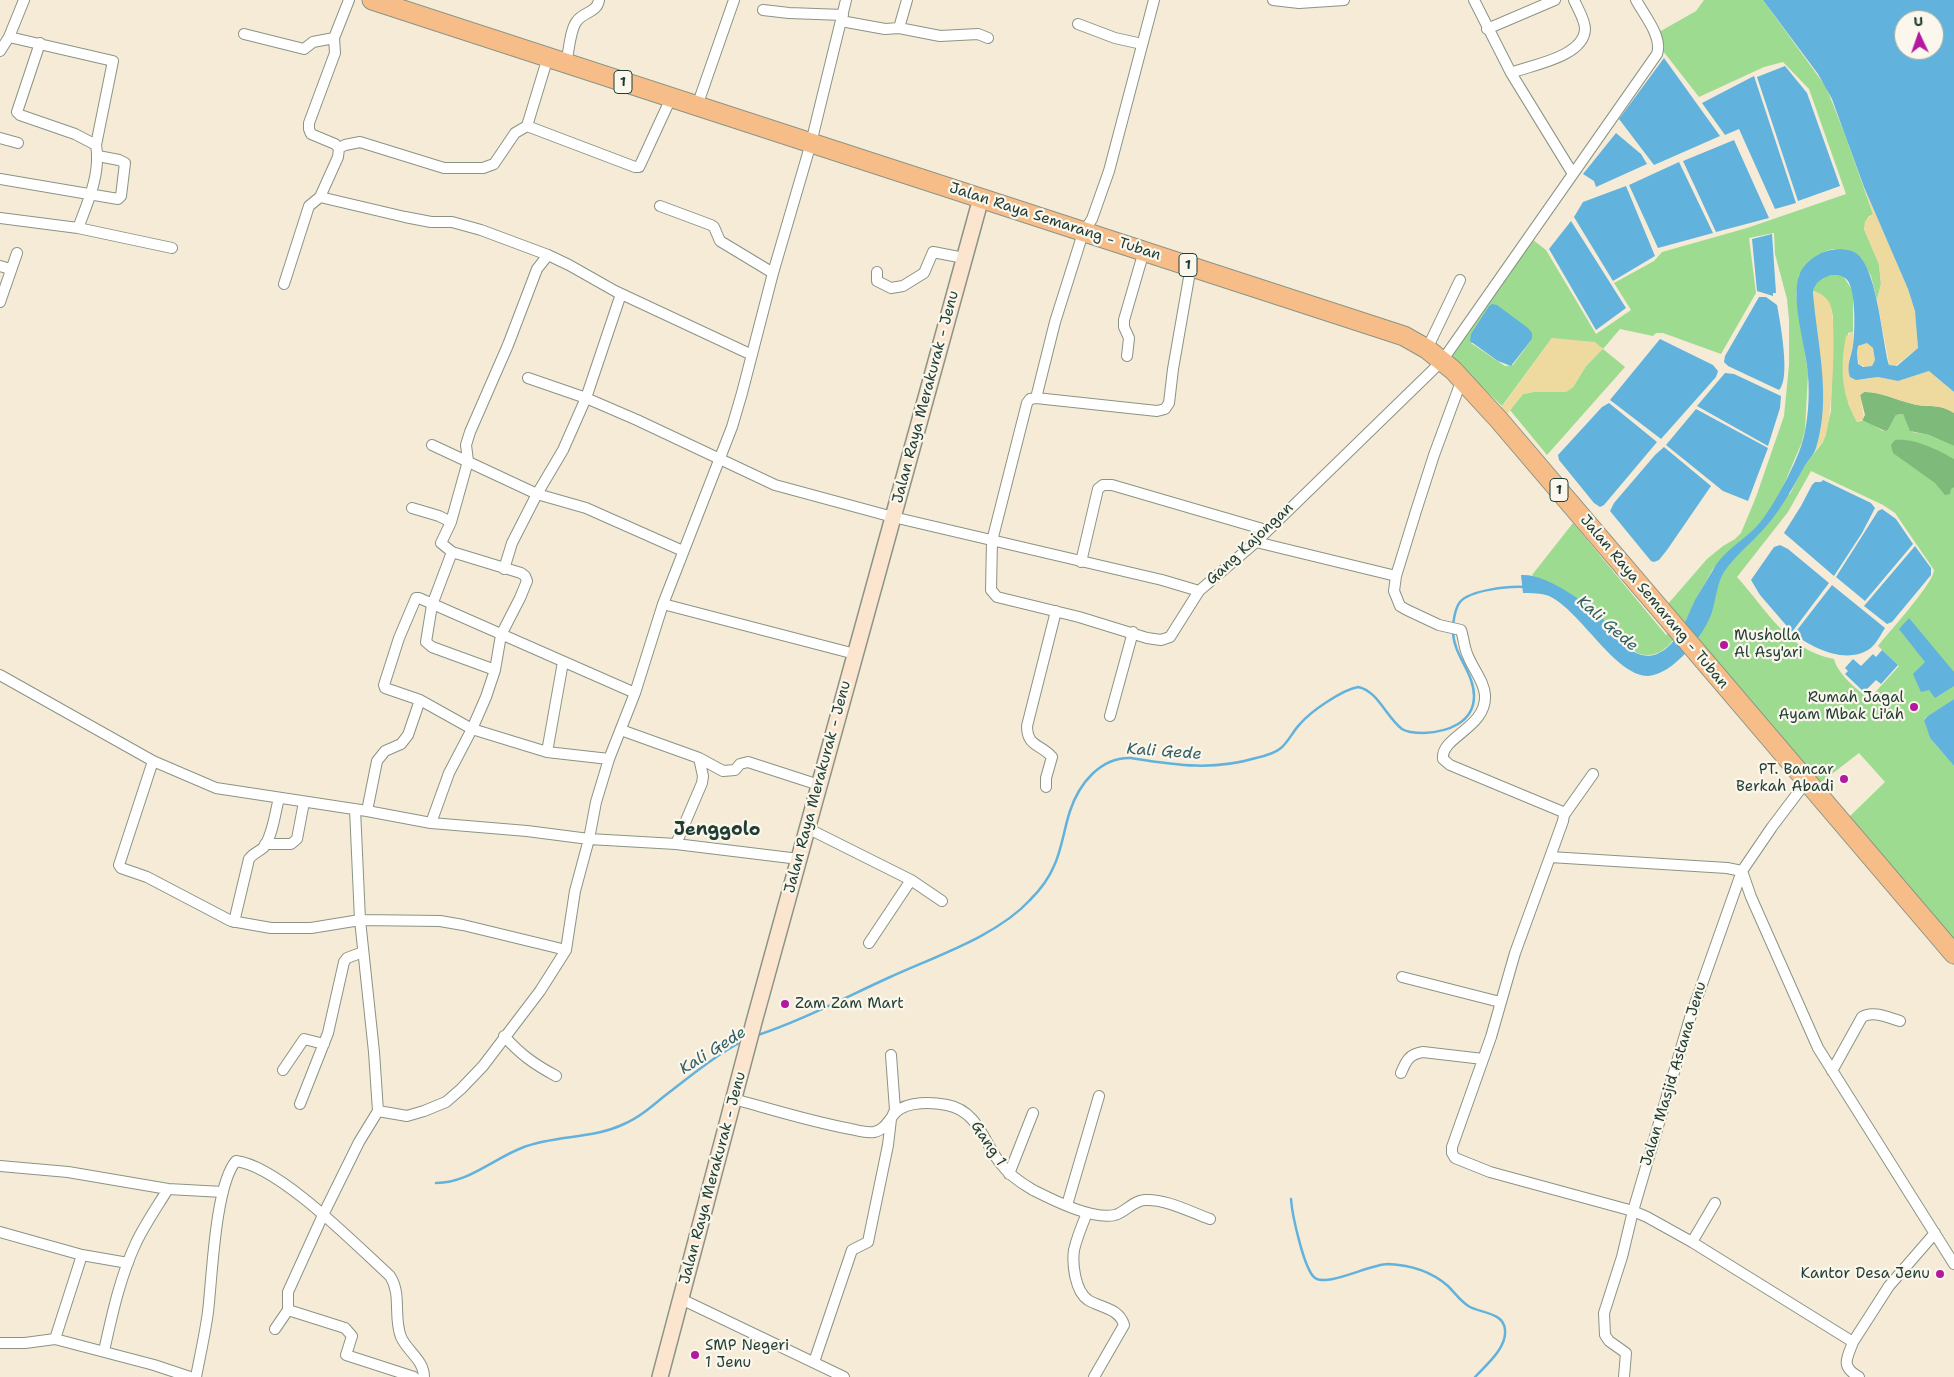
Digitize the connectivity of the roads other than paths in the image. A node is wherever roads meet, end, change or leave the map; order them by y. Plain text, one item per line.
1 (24, 0) edge
2 (348, 0) edge
3 (599, 0) edge
4 (734, 0) edge
5 (846, 0) edge
6 (907, 0) edge
7 (1154, 0) edge
8 (1273, 0) edge
9 (1344, 0) edge
10 (1474, 0) edge
11 (1555, 0) edge
12 (1574, 0) edge
13 (1636, 0) edge
14 (380, 1) edge
15 (763, 10) dead end
16 (842, 18) junction
17 (1078, 24) dead end
18 (899, 28) junction
19 (1487, 29) junction
20 (244, 34) dead end
21 (9, 37) junction
22 (334, 38) junction
23 (988, 38) dead end
24 (40, 43) junction
25 (1142, 44) junction
26 (0, 51) edge
27 (548, 57) junction
28 (566, 63) junction
29 (1511, 73) junction
30 (671, 98) junction
31 (697, 106) junction
32 (527, 126) junction
33 (0, 138) edge
34 (18, 143) dead end
35 (811, 143) junction
36 (96, 145) junction
37 (339, 148) junction
38 (98, 156) junction
39 (1573, 174) junction
40 (0, 179) edge
41 (90, 195) junction
42 (320, 197) junction
43 (981, 198) junction
44 (660, 206) dead end
45 (0, 218) edge
46 (78, 228) junction
47 (1083, 233) junction
48 (172, 248) dead end
49 (1144, 251) junction
50 (16, 253) dead end
51 (548, 255) junction
52 (964, 258) junction
53 (1191, 266) junction
54 (5, 267) edge
55 (877, 272) dead end
56 (773, 273) junction
57 (1460, 280) dead end
58 (284, 284) dead end
59 (621, 294) junction
60 (0, 299) edge
61 (1427, 349) junction
62 (752, 354) junction
63 (1127, 356) dead end
64 (1442, 361) junction
65 (528, 378) dead end
66 (1462, 379) junction
67 (586, 398) junction
68 (1036, 398) junction
69 (432, 445) dead end
70 (720, 459) junction
71 (468, 461) junction
72 (537, 494) junction
73 (412, 508) dead end
74 (893, 517) junction
75 (451, 522) junction
76 (1266, 530) junction
77 (992, 541) junction
78 (1256, 542) junction
79 (683, 550) junction
80 (452, 552) junction
81 (1081, 562) junction
82 (504, 569) junction
83 (1396, 576) junction
84 (1199, 591) junction
85 (663, 604) junction
86 (432, 605) junction
87 (1056, 612) junction
88 (1133, 632) junction
89 (501, 635) junction
90 (855, 654) junction
91 (563, 662) junction
92 (495, 670) junction
93 (0, 675) edge
94 (635, 693) junction
95 (420, 700) junction
96 (1110, 716) dead end
97 (472, 729) junction
98 (621, 730) junction
99 (547, 752) junction
100 (699, 758) junction
101 (609, 759) junction
102 (153, 761) junction
103 (1593, 774) dead end
104 (1806, 782) junction
105 (819, 785) junction
106 (1046, 787) dead end
107 (279, 798) junction
108 (304, 802) junction
109 (355, 810) junction
110 (367, 811) junction
111 (1564, 815) junction
112 (431, 823) junction
113 (807, 828) junction
114 (590, 839) junction
115 (265, 844) junction
116 (676, 844) junction
117 (1550, 857) junction
118 (799, 859) junction
119 (1742, 871) junction
120 (911, 880) junction
121 (942, 900) dead end
122 (360, 920) junction
123 (234, 922) junction
124 (869, 942) dead end
125 (566, 950) junction
126 (363, 952) junction
127 (1954, 954) edge
128 (1402, 977) dead end
129 (1500, 1002) junction
130 (1900, 1021) dead end
131 (504, 1036) junction
132 (324, 1044) junction
133 (891, 1055) dead end
134 (1483, 1059) junction
135 (283, 1070) dead end
136 (1832, 1071) junction
137 (1401, 1073) dead end
138 (556, 1076) dead end
139 (1099, 1096) dead end
140 (734, 1099) junction
141 (300, 1104) dead end
142 (378, 1111) junction
143 (1033, 1113) dead end
144 (891, 1119) junction
145 (0, 1166) edge
146 (1009, 1174) junction
147 (168, 1189) junction
148 (223, 1192) junction
149 (1716, 1203) dead end
150 (1067, 1205) junction
151 (1633, 1211) junction
152 (1087, 1213) junction
153 (322, 1215) junction
154 (1210, 1219) dead end
155 (0, 1232) edge
156 (1936, 1233) junction
157 (1692, 1242) junction
158 (82, 1255) junction
159 (128, 1264) junction
160 (1954, 1264) edge
161 (681, 1299) junction
162 (288, 1310) junction
163 (275, 1329) dead end
164 (54, 1339) junction
165 (1853, 1342) junction
166 (0, 1343) edge
167 (104, 1351) junction
168 (814, 1362) junction
169 (190, 1377) edge
170 (196, 1377) edge
171 (414, 1377) edge
172 (424, 1377) edge
173 (660, 1377) edge
174 (844, 1377) edge
175 (1094, 1377) edge
176 (1624, 1377) edge
177 (1859, 1377) edge

1 - 21 street
2 - 22 street
3 - 28 street
4 - 31 street
5 - 16 street
6 - 18 street
7 - 25 street
8 - 9 street
10 - 19 street
11 - 19 street
12 - 29 street
13 - 39 street, Gang Kajongan
14 - 27 highway, Jalan Raya Semarang - Tuban / 1
15 - 16 street
16 - 18 street
16 - 35 street
17 - 25 street
18 - 23 street
19 - 29 street
20 - 22 street
21 - 24 street
21 - 26 street
22 - 37 street
24 - 36 street
24 - 36 street
25 - 47 street
27 - 28 highway, Jalan Raya Semarang - Tuban / 1
27 - 32 street
28 - 30 highway, Jalan Raya Semarang - Tuban / 1
29 - 39 street
30 - 31 highway, Jalan Raya Semarang - Tuban / 1
30 - 32 street
31 - 35 highway, Jalan Raya Semarang - Tuban / 1
32 - 37 street
33 - 34 street
35 - 43 highway, Jalan Raya Semarang - Tuban / 1
35 - 56 street
36 - 38 street
37 - 42 street
38 - 41 street
38 - 41 street
39 - 64 street, Gang Kajongan
40 - 41 street
41 - 46 street
42 - 51 street
42 - 58 street
43 - 47 highway, Jalan Raya Semarang - Tuban / 1
43 - 52 main road, Jalan Raya Merakurak - Jenu
44 - 56 street
45 - 46 street
46 - 48 street
47 - 49 highway, Jalan Raya Semarang - Tuban / 1
47 - 68 street
49 - 53 highway, Jalan Raya Semarang - Tuban / 1
49 - 63 street
50 - 54 street
51 - 59 street
51 - 71 street
52 - 55 street
52 - 74 main road, Jalan Raya Merakurak - Jenu
53 - 61 highway, Jalan Raya Semarang - Tuban / 1
53 - 68 street
54 - 60 street
56 - 62 street
57 - 61 street
59 - 62 street
59 - 67 street
61 - 64 highway, Jalan Raya Semarang - Tuban / 1
62 - 70 street
64 - 66 highway, Jalan Raya Semarang - Tuban / 1
64 - 76 street, Gang Kajongan
65 - 67 street, Gang Kajongan
66 - 83 street
66 - 104 highway, Jalan Raya Semarang - Tuban / 1
67 - 70 street, Gang Kajongan
67 - 72 street
68 - 77 street
69 - 71 street
70 - 74 street, Gang Kajongan
70 - 79 street
71 - 72 street
71 - 75 street
72 - 79 street
72 - 82 street
73 - 75 street
74 - 77 street, Gang Kajongan
74 - 90 main road, Jalan Raya Merakurak - Jenu
75 - 80 street
76 - 78 street, Gang Kajongan
76 - 81 street
77 - 81 street, Gang Kajongan
77 - 87 street
78 - 83 street
78 - 84 street, Gang Kajongan
79 - 85 street
80 - 82 street
80 - 86 street
81 - 84 street, Gang Kajongan
82 - 89 street
83 - 111 street
84 - 88 street
85 - 90 street
85 - 94 street
86 - 89 street
86 - 92 street
86 - 95 street
87 - 88 street
87 - 106 street
88 - 96 street
89 - 91 street
89 - 92 street
90 - 105 main road, Jalan Raya Merakurak - Jenu
91 - 94 street
91 - 99 street
92 - 97 street
93 - 102 street
94 - 98 street
95 - 97 street
95 - 110 street
97 - 99 street
97 - 112 street
98 - 100 street
98 - 101 street
99 - 101 street
100 - 105 street
100 - 116 street
101 - 114 street
102 - 107 street
102 - 123 street
103 - 111 street
104 - 119 street, Jalan Masjid Astana Jenu
104 - 127 highway, Jalan Raya Semarang - Tuban / 1
105 - 113 main road, Jalan Raya Merakurak - Jenu
107 - 108 street
107 - 115 street
108 - 109 street
108 - 115 street
109 - 110 street
109 - 122 street
110 - 112 street
111 - 117 street
112 - 114 street
113 - 118 main road, Jalan Raya Merakurak - Jenu
113 - 120 street
114 - 116 street
114 - 125 street
115 - 123 street
116 - 118 street
117 - 119 street
117 - 129 street
118 - 140 main road, Jalan Raya Merakurak - Jenu
119 - 136 street
119 - 151 street, Jalan Masjid Astana Jenu
120 - 121 street
120 - 124 street
122 - 123 street
122 - 125 street
122 - 126 street
125 - 131 street
126 - 132 street
126 - 142 street
128 - 129 street
129 - 134 street
130 - 136 street
131 - 138 street
131 - 142 street
132 - 135 street
132 - 141 street
133 - 144 street
134 - 137 street
134 - 151 street
136 - 156 street
139 - 150 street
140 - 144 street, Gang 1
140 - 161 main road, Jalan Raya Merakurak - Jenu
142 - 153 street
143 - 146 street
144 - 146 street, Gang 1
144 - 168 street
145 - 147 street
146 - 150 street, Gang 1
147 - 148 street
147 - 159 street
148 - 153 street
148 - 170 street
149 - 157 street
150 - 152 street, Gang 1
151 - 157 street
151 - 176 street, Jalan Masjid Astana Jenu
152 - 154 street, Gang 1
152 - 175 street
153 - 162 street
153 - 172 street
155 - 158 street
156 - 160 street
156 - 165 street
157 - 165 street
158 - 159 street
158 - 164 street
159 - 167 street
161 - 168 street
161 - 173 main road, Jalan Raya Merakurak - Jenu
162 - 163 street
162 - 171 street
164 - 166 street
164 - 167 street
165 - 177 street
167 - 169 street
168 - 174 street

